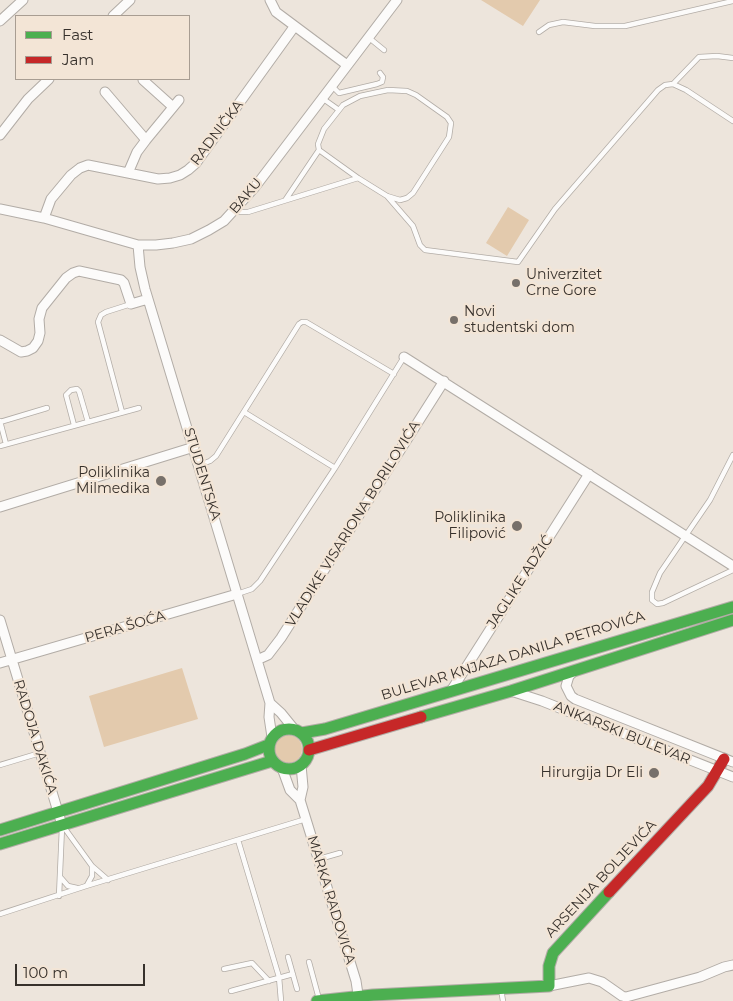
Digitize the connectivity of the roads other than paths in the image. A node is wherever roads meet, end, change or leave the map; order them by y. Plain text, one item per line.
1 (130, 0) edge
2 (270, 0) edge
3 (397, 0) edge
4 (21, 1) edge
5 (733, 1) edge
6 (114, 15) edge
7 (0, 21) edge
8 (294, 27) junction
9 (539, 32) dead end
10 (368, 37) junction
11 (384, 50) dead end
12 (733, 58) edge
13 (347, 65) junction
14 (380, 73) dead end
15 (48, 80) edge
16 (143, 80) edge
17 (673, 84) junction
18 (331, 86) junction
19 (105, 92) dead end
20 (322, 98) junction
21 (339, 110) junction
22 (733, 121) edge
23 (0, 135) edge
24 (146, 140) junction
25 (319, 150) junction
26 (128, 172) junction
27 (358, 178) junction
28 (387, 196) junction
29 (286, 199) junction
30 (0, 209) edge
31 (233, 212) junction
32 (44, 218) junction
33 (138, 245) junction
34 (148, 299) junction
35 (132, 304) junction
36 (0, 340) edge
37 (404, 357) joint
38 (394, 374) junction
39 (444, 381) junction
40 (48, 408) dead end
41 (139, 408) dead end
42 (122, 412) junction
43 (244, 412) junction
44 (0, 421) edge
45 (88, 422) junction
46 (74, 426) junction
47 (6, 444) junction
48 (0, 446) edge
49 (194, 447) junction
50 (733, 455) edge
51 (199, 465) junction
52 (335, 468) junction
53 (589, 474) junction
54 (0, 507) edge
55 (686, 536) junction
56 (733, 566) edge
57 (733, 570) edge
58 (238, 594) junction
59 (733, 606) edge
60 (0, 620) edge
61 (733, 620) edge
62 (12, 660) junction
63 (257, 660) junction
64 (0, 663) edge
65 (573, 672) junction
66 (451, 691) junction
67 (511, 691) junction
68 (270, 703) junction
69 (298, 731) junction
70 (270, 741) junction
71 (309, 750) junction
72 (40, 753) junction
73 (729, 760) edge
74 (0, 765) edge
75 (277, 765) junction
76 (301, 765) junction
77 (718, 771) junction
78 (733, 777) edge
79 (300, 800) junction
80 (58, 813) junction
81 (306, 818) junction
82 (62, 825) junction
83 (0, 830) edge
84 (238, 840) junction
85 (0, 844) edge
86 (340, 853) dead end
87 (318, 859) junction
88 (92, 866) junction
89 (61, 878) junction
90 (108, 880) junction
91 (86, 886) junction
92 (78, 888) junction
93 (59, 896) junction
94 (0, 914) edge
95 (288, 957) dead end
96 (309, 962) dead end
97 (733, 965) edge
98 (224, 969) dead end
99 (293, 974) junction
100 (279, 977) junction
101 (269, 980) junction
102 (549, 986) junction
103 (297, 989) dead end
104 (231, 991) dead end
105 (502, 995) edge
106 (359, 999) edge
107 (280, 1001) edge
108 (318, 1001) edge

1 - 6 street
2 - 8 street
3 - 10 street, BAKU
4 - 7 street
5 - 9 lane
8 - 13 street
8 - 26 street, RADNIČKA
10 - 11 lane
10 - 13 street, BAKU
12 - 17 lane
13 - 18 street, BAKU
14 - 18 lane
15 - 23 street
16 - 24 street
17 - 22 lane
17 - 28 lane
18 - 20 street, BAKU
19 - 24 street
20 - 21 lane
20 - 31 street, BAKU
21 - 25 lane
21 - 28 lane
24 - 26 street
25 - 27 lane
25 - 29 lane
26 - 32 street, RADNIČKA
27 - 28 lane
27 - 29 lane
29 - 31 lane
30 - 32 street, BAKU
31 - 33 street, BAKU
32 - 33 street, BAKU
33 - 34 street, STUDENTSKA
34 - 35 street
34 - 49 street, STUDENTSKA
35 - 36 street
35 - 42 lane
37 - 38 lane
37 - 39 street
38 - 43 lane
38 - 52 lane
39 - 53 street
39 - 63 street, VLADIKE VISARIONA BORILOVIĆA
40 - 44 lane
41 - 42 lane
42 - 45 lane
43 - 51 lane
43 - 52 lane
44 - 47 lane
45 - 46 lane
45 - 46 lane
46 - 47 lane
47 - 48 lane
49 - 51 street, STUDENTSKA
49 - 54 street
50 - 55 lane
51 - 58 street, STUDENTSKA
52 - 58 lane
53 - 55 street
53 - 66 street, JAGLIKE ADŽIĆ
55 - 56 street
55 - 57 lane
58 - 62 street, PERA ŠOĆA
58 - 63 street, STUDENTSKA
59 - 66 main road, BULEVAR KNJAZA DANILA PETROVIĆA
60 - 62 street, RADOJA DAKIĆA
61 - 65 main road
62 - 64 street, PERA ŠOĆA
62 - 72 street, RADOJA DAKIĆA
63 - 68 street, STUDENTSKA
65 - 67 main road
65 - 73 street, ANKARSKI BULEVAR
66 - 69 main road, BULEVAR KNJAZA DANILA PETROVIĆA
67 - 71 main road
67 - 77 street, ANKARSKI BULEVAR
68 - 69 street, STUDENTSKA
68 - 70 street, STUDENTSKA
69 - 70 main road, BULEVAR KNJAZA DANILA PETROVIĆA
69 - 71 main road
70 - 75 main road
70 - 80 main road, BULEVAR KNJAZA DANILA PETROVIĆA
71 - 76 main road
72 - 74 lane
72 - 80 street, RADOJA DAKIĆA
73 - 77 main road, ARSENIJA BOLJEVIĆA
75 - 76 main road
75 - 79 street, MARKA RADOVIĆA
75 - 82 main road
76 - 79 street, MARKA RADOVIĆA
77 - 78 street, ANKARSKI BULEVAR
77 - 102 main road, ARSENIJA BOLJEVIĆA
79 - 81 street, MARKA RADOVIĆA
80 - 82 street, RADOJA DAKIĆA
80 - 83 main road, BULEVAR KNJAZA DANILA PETROVIĆA
81 - 84 lane
81 - 87 street, MARKA RADOVIĆA
82 - 85 main road
82 - 88 lane
82 - 89 lane
84 - 90 lane
84 - 100 lane
86 - 87 lane
87 - 106 street, MARKA RADOVIĆA
88 - 90 lane
88 - 91 lane
89 - 92 lane
89 - 93 lane
90 - 91 lane
91 - 92 lane
92 - 93 lane
93 - 94 lane
95 - 99 lane
96 - 108 lane
97 - 102 street
98 - 101 lane
99 - 100 lane
99 - 103 lane
100 - 101 lane
100 - 107 lane
101 - 104 lane
102 - 105 main road
105 - 106 main road
106 - 108 main road

